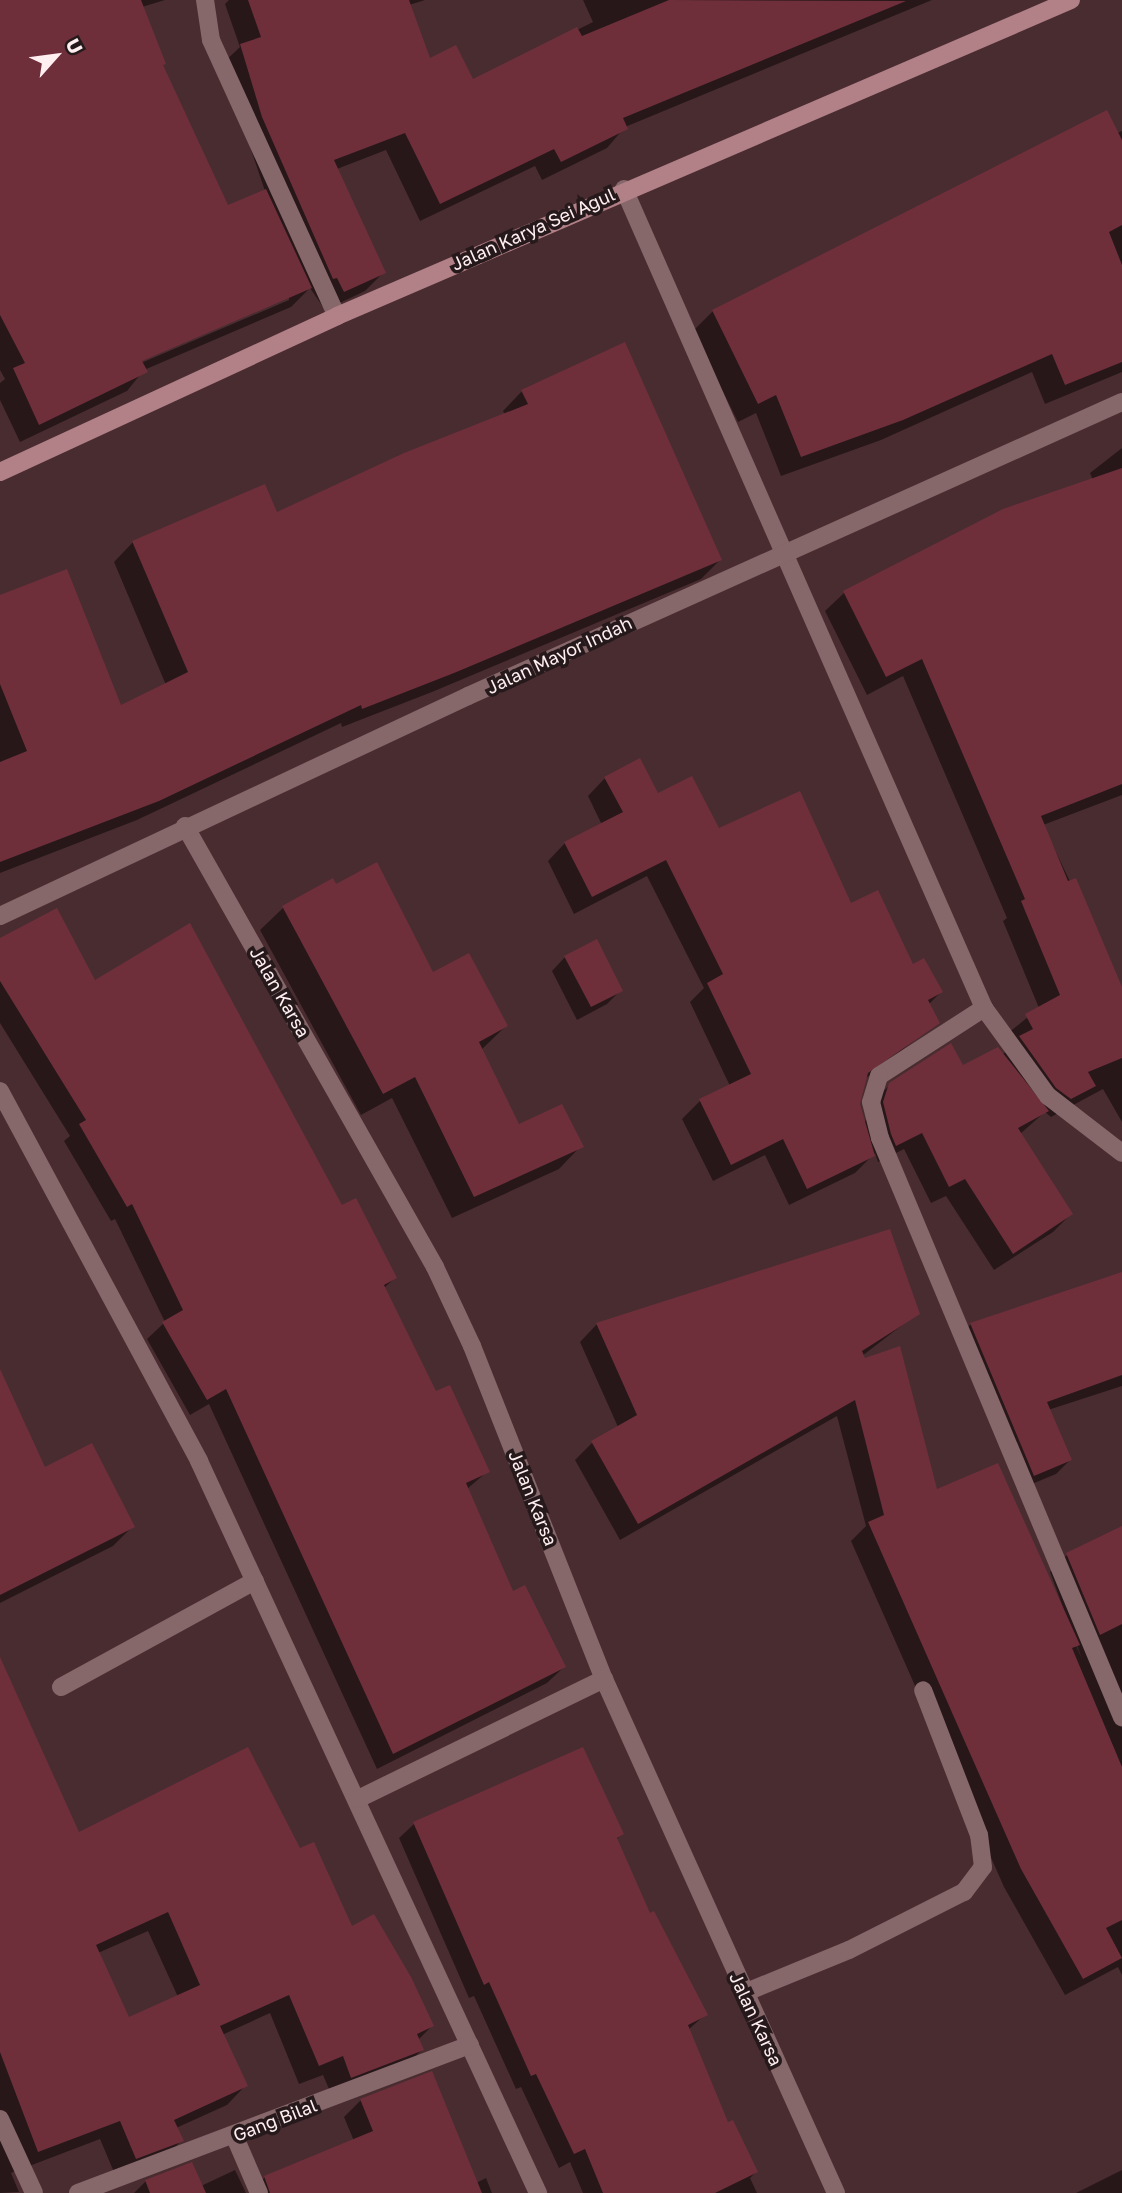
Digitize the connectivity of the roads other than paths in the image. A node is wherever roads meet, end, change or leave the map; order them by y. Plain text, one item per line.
1 (205, 0) edge
2 (1071, 0) edge
3 (624, 189) junction
4 (337, 316) junction
5 (1122, 402) edge
6 (0, 472) edge
7 (780, 554) junction
8 (185, 826) junction
9 (0, 916) edge
10 (984, 1008) junction
11 (0, 1091) edge
12 (1122, 1153) edge
13 (255, 1581) junction
14 (604, 1679) junction
15 (61, 1687) dead end
16 (923, 1689) dead end
17 (1122, 1717) edge
18 (358, 1799) junction
19 (744, 1993) junction
20 (470, 2045) junction
21 (0, 2119) edge
22 (234, 2135) junction
23 (34, 2193) edge
24 (78, 2193) edge
25 (260, 2193) edge
26 (538, 2193) edge
27 (836, 2193) edge

1 - 4 street
2 - 3 main road, Jalan Karya Sei Agul
3 - 4 main road, Jalan Karya Sei Agul
3 - 7 street
4 - 6 main road, Jalan Karya Sei Agul
5 - 7 street, Jalan Mayor Indah
7 - 8 street, Jalan Mayor Indah
7 - 10 street
8 - 9 street, Jalan Mayor Indah
8 - 14 street, Jalan Karsa
10 - 12 street
10 - 17 street
11 - 13 street
13 - 15 street
13 - 18 street
14 - 18 street
14 - 19 street, Jalan Karsa
16 - 19 street
18 - 20 street
19 - 27 street, Jalan Karsa
20 - 22 street, Gang Bilal
20 - 26 street
21 - 23 street
22 - 24 street, Gang Bilal
22 - 25 street

